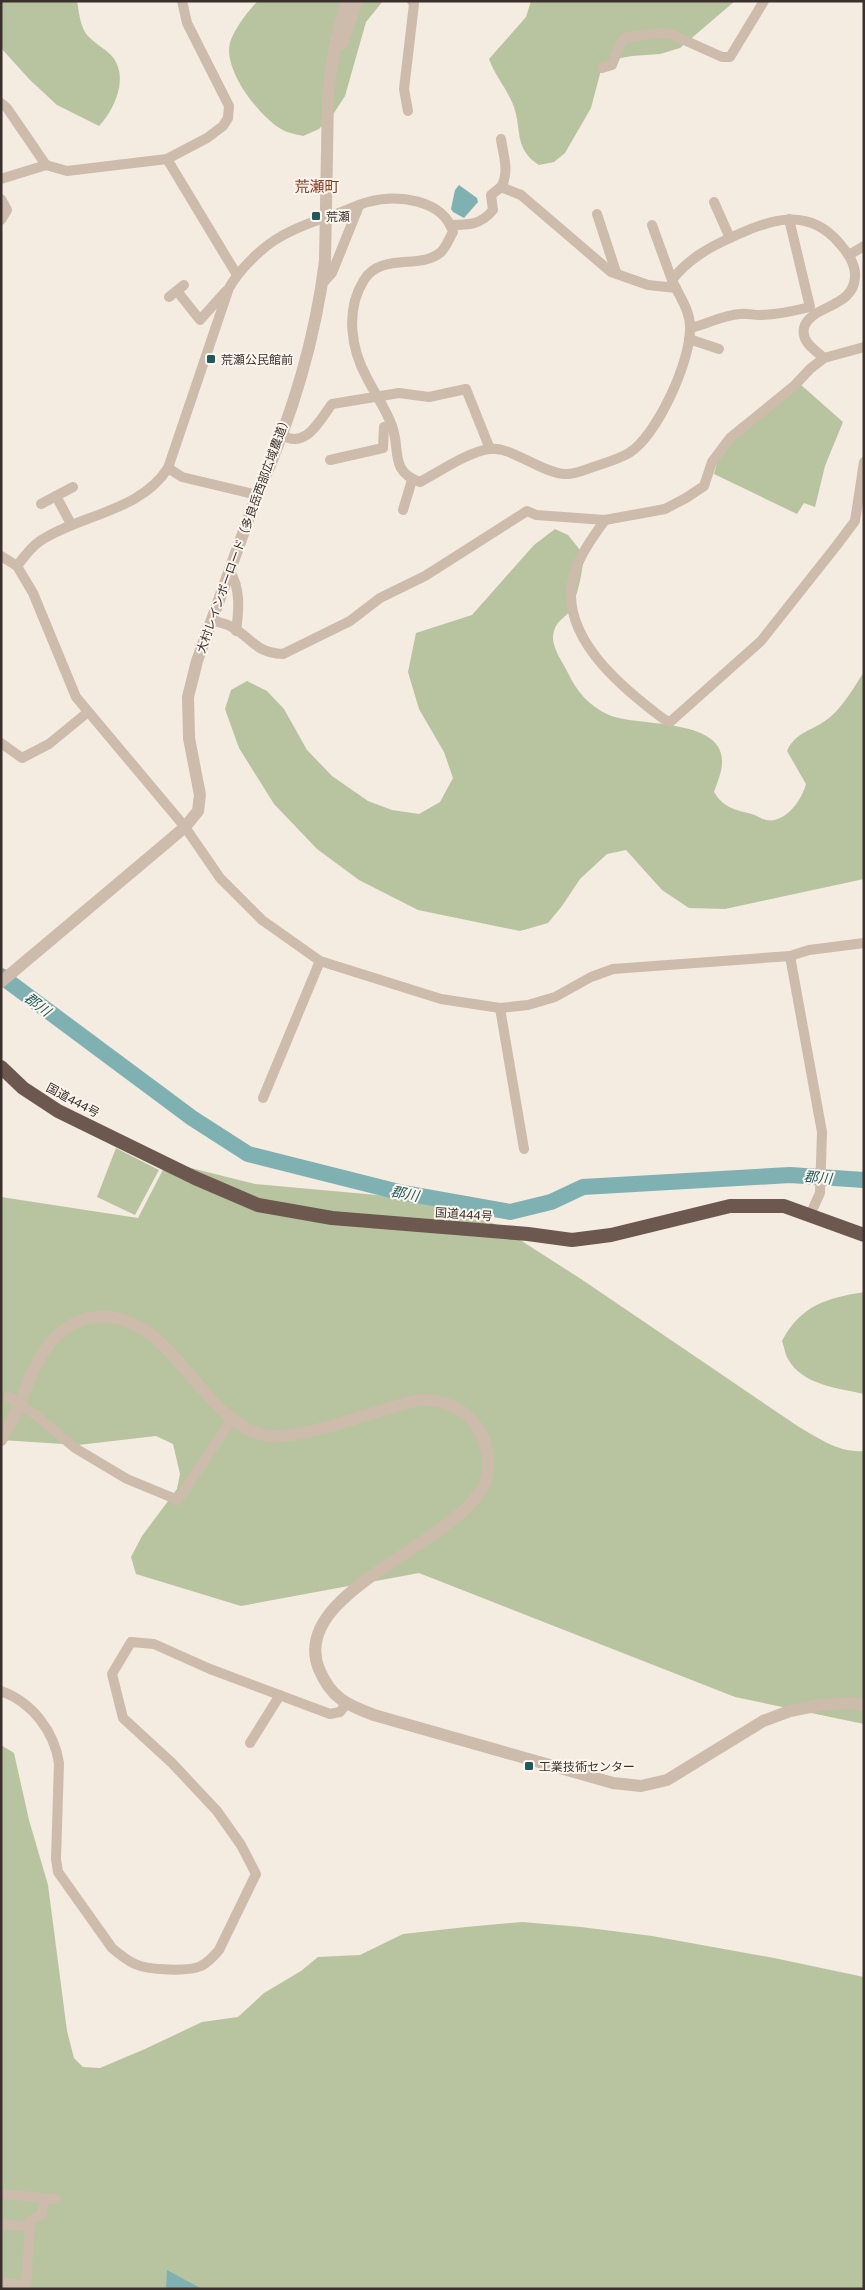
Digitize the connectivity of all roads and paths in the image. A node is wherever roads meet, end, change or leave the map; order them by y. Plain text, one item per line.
1 (182, 1) edge
2 (347, 1) edge
3 (358, 1) edge
4 (412, 1) edge
5 (764, 1) edge
6 (334, 46) junction
7 (602, 68) dead end
8 (1, 103) edge
9 (408, 111) dead end
10 (500, 139) dead end
11 (168, 158) junction
12 (46, 165) junction
13 (1, 179) edge
14 (501, 187) junction
15 (1, 199) edge
16 (714, 202) dead end
17 (359, 206) junction
18 (597, 214) dead end
19 (789, 219) junction
20 (1, 220) edge
21 (450, 225) junction
22 (652, 225) dead end
23 (730, 238) junction
24 (864, 246) edge
25 (849, 255) junction
26 (616, 272) junction
27 (237, 275) junction
28 (322, 284) junction
29 (674, 284) junction
30 (229, 288) junction
31 (177, 291) dead end
32 (690, 333) junction
33 (864, 347) edge
34 (719, 349) dead end
35 (824, 358) junction
36 (378, 396) junction
37 (392, 426) junction
38 (281, 434) junction
39 (490, 449) junction
40 (330, 460) dead end
41 (864, 462) edge
42 (168, 468) junction
43 (412, 480) junction
44 (73, 487) dead end
45 (56, 496) junction
46 (257, 496) junction
47 (41, 504) dead end
48 (403, 510) dead end
49 (861, 514) edge
50 (605, 520) junction
51 (72, 524) junction
52 (1, 556) edge
53 (17, 566) junction
54 (229, 570) junction
55 (211, 620) junction
56 (236, 631) junction
57 (88, 712) junction
58 (1, 743) edge
59 (185, 827) junction
60 (864, 943) edge
61 (790, 956) junction
62 (320, 961) junction
63 (1, 982) edge
64 (500, 1008) junction
65 (2, 1069) edge
66 (263, 1098) dead end
67 (524, 1149) dead end
68 (810, 1215) junction
69 (864, 1235) edge
70 (9, 1397) dead end
71 (232, 1419) junction
72 (1, 1440) edge
73 (1, 1692) edge
74 (280, 1695) junction
75 (346, 1704) junction
76 (864, 1705) edge
77 (250, 1743) dead end
78 (1, 2194) edge
79 (44, 2198) junction
80 (56, 2198) dead end
81 (1, 2224) edge
82 (30, 2227) junction
83 (1, 2283) edge
84 (26, 2287) edge

1 - 11 street
2 - 6 street, 大村レインボーロード（多良岳西部広域農道）
3 - 6 street
4 - 9 street
5 - 7 street
6 - 28 street, 大村レインボーロード（多良岳西部広域農道）, bridge
8 - 12 street
10 - 14 street
11 - 12 street
11 - 27 street
12 - 13 street
14 - 21 street
14 - 26 street
15 - 20 street
16 - 23 street
17 - 21 street
17 - 27 street
17 - 28 street
18 - 26 street
19 - 23 street
19 - 25 street
19 - 32 street
21 - 36 street
22 - 29 street
23 - 29 street
24 - 25 street
25 - 35 street
26 - 29 street
27 - 30 street
28 - 38 street, 大村レインボーロード（多良岳西部広域農道）
29 - 32 street
30 - 31 street
30 - 42 street
32 - 34 street
32 - 39 street
33 - 35 street
35 - 50 street
36 - 37 street
36 - 38 street
36 - 39 street
37 - 40 street
37 - 43 street
38 - 46 street, 大村レインボーロード（多良岳西部広域農道）
39 - 43 street
41 - 49 street
42 - 46 street
42 - 51 street
43 - 48 street
44 - 45 street
45 - 47 street
45 - 51 street
46 - 54 street, 大村レインボーロード（多良岳西部広域農道）
49 - 50 street
50 - 56 street
51 - 53 street
52 - 53 street
53 - 57 street
54 - 55 street, 大村レインボーロード（多良岳西部広域農道）
54 - 56 street
55 - 56 street
55 - 59 street, 大村レインボーロード（多良岳西部広域農道）
57 - 58 street
57 - 59 street
59 - 62 street
59 - 63 street, 大村レインボーロード（多良岳西部広域農道）
60 - 61 street
61 - 64 street
61 - 68 street
62 - 64 street
62 - 66 street
64 - 67 street
65 - 68 highway, 国道444号
68 - 69 highway, 国道444号
70 - 71 street, bridge
71 - 72 street
71 - 75 street
73 - 74 street
74 - 75 street
74 - 77 street
75 - 76 street
78 - 79 street
79 - 80 street
79 - 82 street
81 - 82 street
82 - 84 street
83 - 84 street

